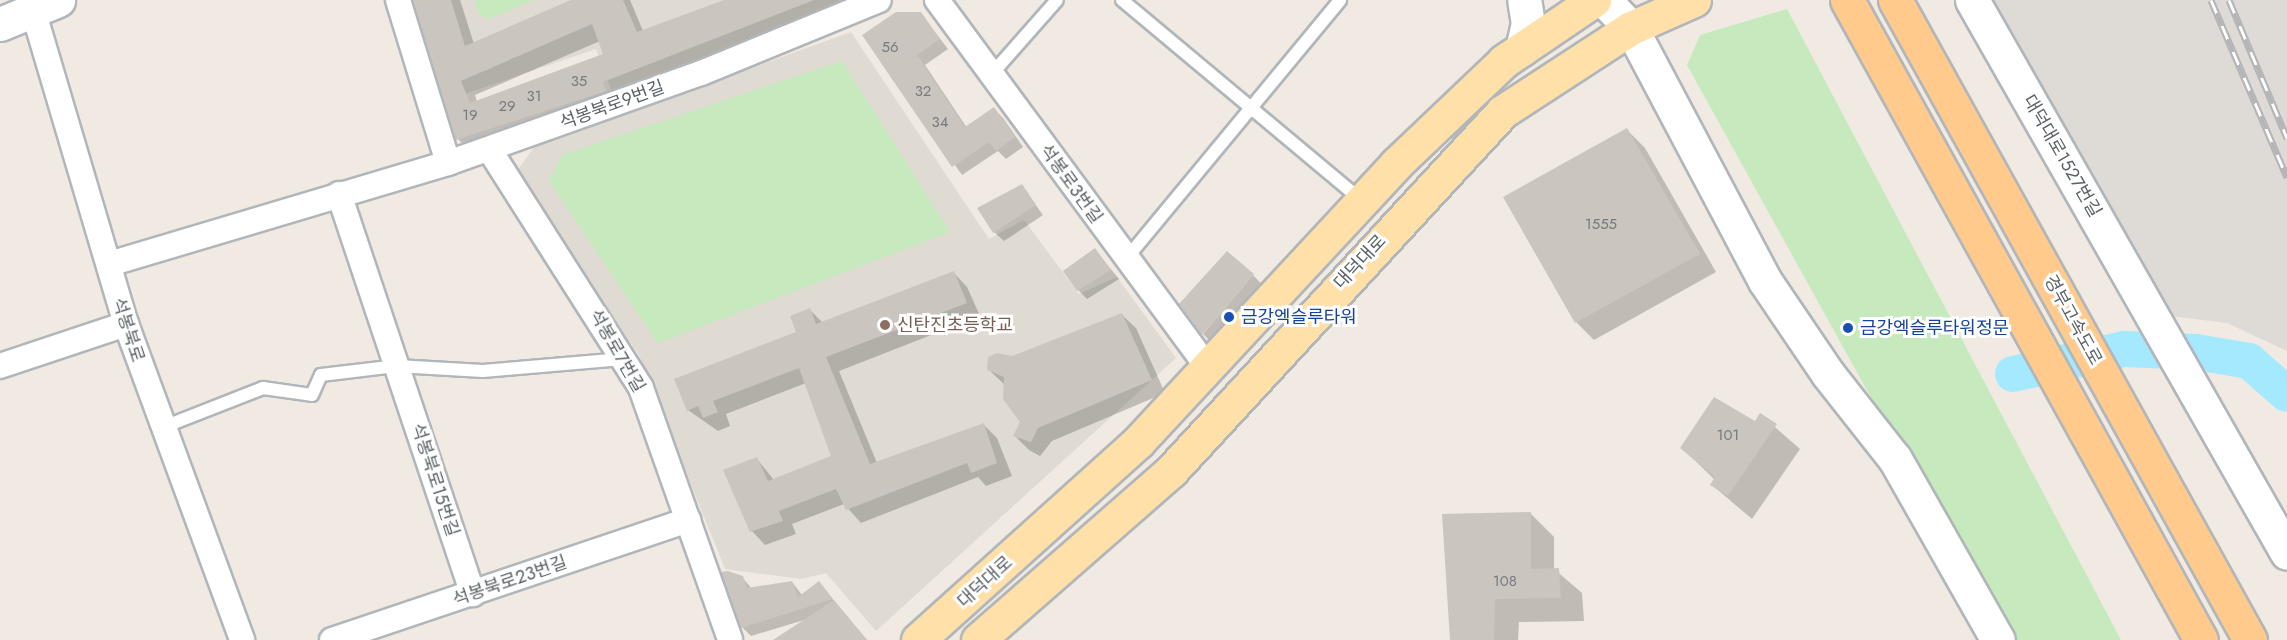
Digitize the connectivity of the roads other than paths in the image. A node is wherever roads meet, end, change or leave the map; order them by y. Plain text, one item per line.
1 (398, 0) edge
2 (879, 0) edge
3 (937, 0) edge
4 (1057, 0) edge
5 (1122, 0) edge
6 (1340, 0) edge
7 (1524, 0) edge
8 (1594, 0) edge
9 (1604, 0) edge
10 (1694, 0) edge
11 (1847, 0) edge
12 (1894, 0) edge
13 (1972, 0) edge
14 (41, 4) edge
15 (0, 24) edge
16 (1631, 28) junction
17 (1522, 49) junction
18 (990, 76) junction
19 (1253, 108) junction
20 (489, 149) junction
21 (448, 163) junction
22 (339, 194) junction
23 (1362, 200) junction
24 (1126, 259) junction
25 (109, 264) junction
26 (126, 324) junction
27 (624, 359) junction
28 (0, 366) edge
29 (397, 366) junction
30 (1208, 367) junction
31 (161, 428) junction
32 (688, 520) junction
33 (2287, 553) edge
34 (473, 594) junction
35 (242, 640) edge
36 (332, 640) edge
37 (730, 640) edge
38 (918, 640) edge
39 (978, 640) edge
40 (1998, 640) edge
41 (2201, 640) edge
42 (2250, 640) edge

1 - 21 street
2 - 20 street, 석봉북로9번길
3 - 18 street, 석봉로3번길
4 - 18 lane
5 - 19 lane
6 - 19 lane
7 - 17 street
8 - 17 main road, 대덕대로
9 - 16 street
10 - 16 main road, 대덕대로
11 - 41 highway
12 - 42 highway, 경부고속도로
13 - 33 street, 대덕대로1527번길
14 - 15 street
14 - 25 street, 석봉북로
16 - 39 main road, 대덕대로
16 - 40 street
17 - 23 main road, 대덕대로
18 - 24 street, 석봉로3번길
19 - 23 lane
19 - 24 lane
20 - 21 street, 석봉북로9번길
20 - 27 street, 석봉로7번길
21 - 22 street, 석봉북로9번길
22 - 25 street, 석봉북로9번길
22 - 29 street
23 - 30 main road, 대덕대로
24 - 30 street, 석봉로3번길
25 - 26 street, 석봉북로
26 - 28 street
26 - 31 street, 석봉북로
27 - 29 lane
27 - 32 street, 석봉로7번길
29 - 31 lane
29 - 34 street, 석봉북로15번길
30 - 38 main road, 대덕대로
31 - 35 street, 석봉북로
32 - 34 street, 석봉북로23번길
32 - 37 street, 석봉로7번길
34 - 36 street, 석봉북로23번길

